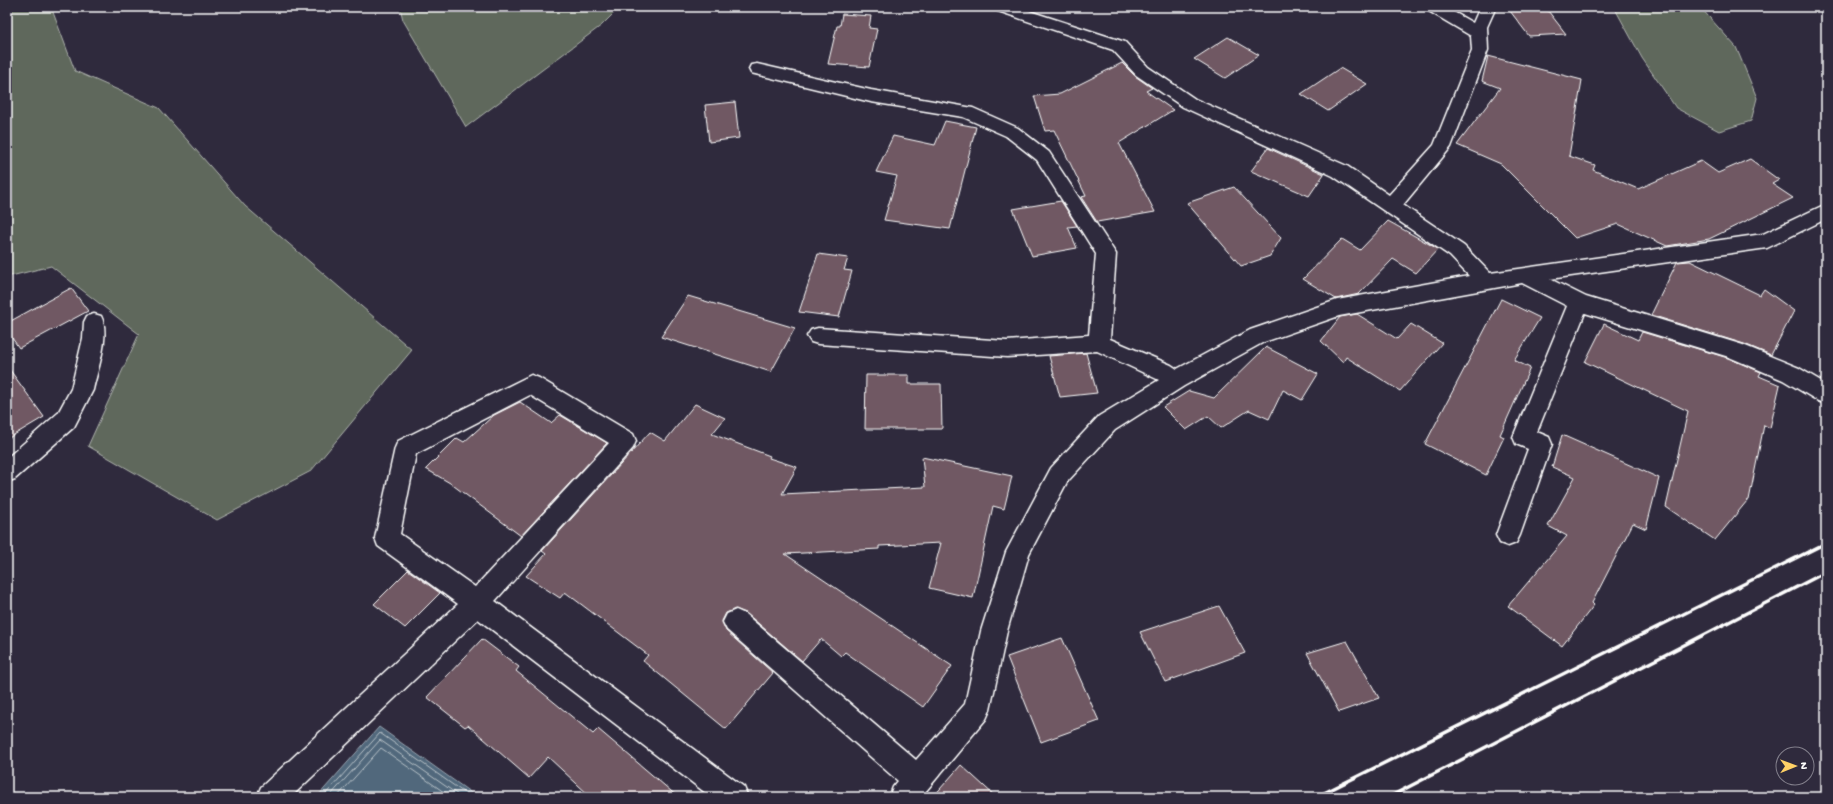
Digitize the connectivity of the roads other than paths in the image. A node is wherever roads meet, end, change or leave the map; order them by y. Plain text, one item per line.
1 (1001, 7) edge
2 (1433, 7) edge
3 (1488, 7) edge
4 (1479, 34) junction
5 (757, 69) dead end
6 (1391, 206) junction
7 (1826, 211) edge
8 (1523, 275) junction
9 (1486, 281) junction
10 (1579, 303) junction
11 (94, 322) dead end
12 (818, 336) dead end
13 (1099, 343) junction
14 (1176, 380) junction
15 (1826, 395) edge
16 (7, 472) edge
17 (1508, 535) dead end
18 (477, 603) junction
19 (736, 622) dead end
20 (911, 788) edge
21 (272, 797) edge
22 (734, 797) edge

1 - 6 street
2 - 4 street
3 - 4 street
4 - 6 street
5 - 13 street
6 - 9 street
7 - 8 street
8 - 9 street
8 - 10 street
9 - 14 street
10 - 15 street
10 - 17 street
11 - 16 street
12 - 13 street
13 - 14 street
14 - 20 street
18 - 18 street
18 - 21 street
18 - 22 street
19 - 20 street

